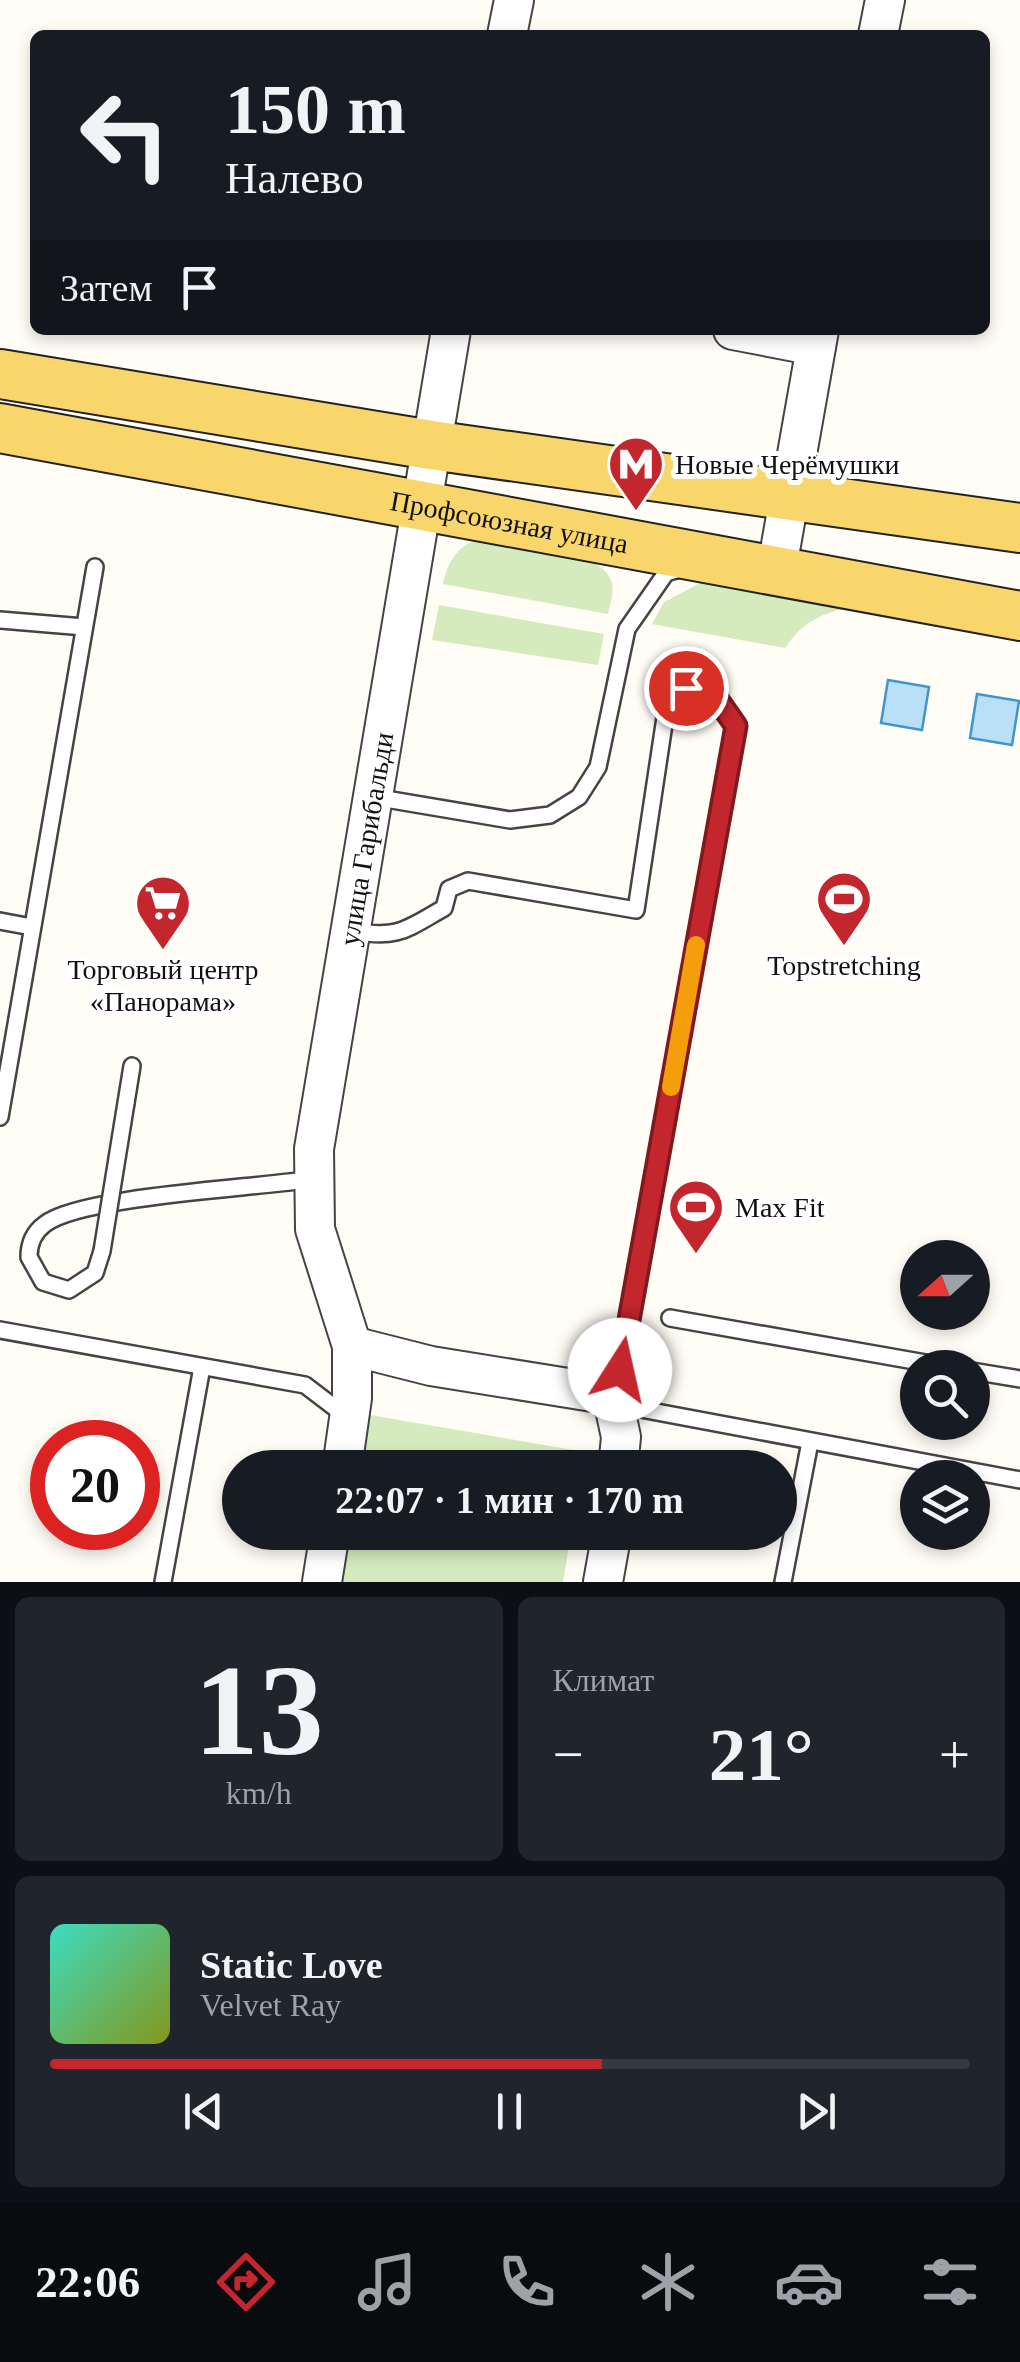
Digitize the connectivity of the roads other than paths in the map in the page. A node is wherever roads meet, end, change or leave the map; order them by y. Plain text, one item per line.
1 (514, 0) edge
2 (884, 0) edge
3 (508, 30) edge
4 (879, 30) edge
5 (450, 335) edge
6 (785, 335) edge
7 (817, 338) edge
8 (0, 374) edge
9 (0, 428) edge
10 (430, 445) junction
11 (791, 493) junction
12 (421, 507) junction
13 (1020, 528) edge
14 (710, 559) junction
15 (95, 567) dead end
16 (776, 573) junction
17 (1020, 616) edge
18 (0, 620) edge
19 (84, 627) junction
20 (370, 796) junction
21 (0, 921) edge
22 (32, 927) junction
23 (348, 930) junction
24 (132, 1066) dead end
25 (0, 1117) edge
26 (312, 1179) junction
27 (670, 1318) dead end
28 (0, 1330) edge
29 (352, 1346) junction
30 (900, 1358) edge
31 (202, 1367) junction
32 (990, 1374) edge
33 (1020, 1378) edge
34 (614, 1404) junction
35 (350, 1420) junction
36 (810, 1442) junction
37 (345, 1450) edge
38 (620, 1450) edge
39 (1020, 1480) edge
40 (327, 1550) edge
41 (609, 1550) edge
42 (163, 1582) edge
43 (322, 1582) edge
44 (603, 1582) edge
45 (783, 1582) edge

1 - 3 street
2 - 4 street
5 - 10 street, улица Гарибальди
6 - 7 street
7 - 11 street
8 - 10 main road
9 - 12 main road, Профсоюзная улица
10 - 11 main road
10 - 12 street, улица Гарибальди
11 - 13 main road
11 - 16 street
12 - 14 main road, Профсоюзная улица
12 - 20 street, улица Гарибальди
14 - 16 main road, Профсоюзная улица
14 - 20 lane
15 - 19 lane
16 - 17 main road, Профсоюзная улица
18 - 19 lane
19 - 22 lane
20 - 23 street, улица Гарибальди
21 - 22 lane
22 - 25 lane
23 - 26 street, улица Гарибальди
23 - 34 lane
24 - 26 lane, bridge
26 - 29 street, улица Гарибальди
27 - 30 lane
28 - 31 lane
29 - 34 street
29 - 35 street, улица Гарибальди
31 - 35 lane
31 - 42 lane
32 - 33 lane
34 - 36 lane
34 - 38 street
35 - 37 street, улица Гарибальди
36 - 39 lane
36 - 45 lane
40 - 43 street
41 - 44 street

